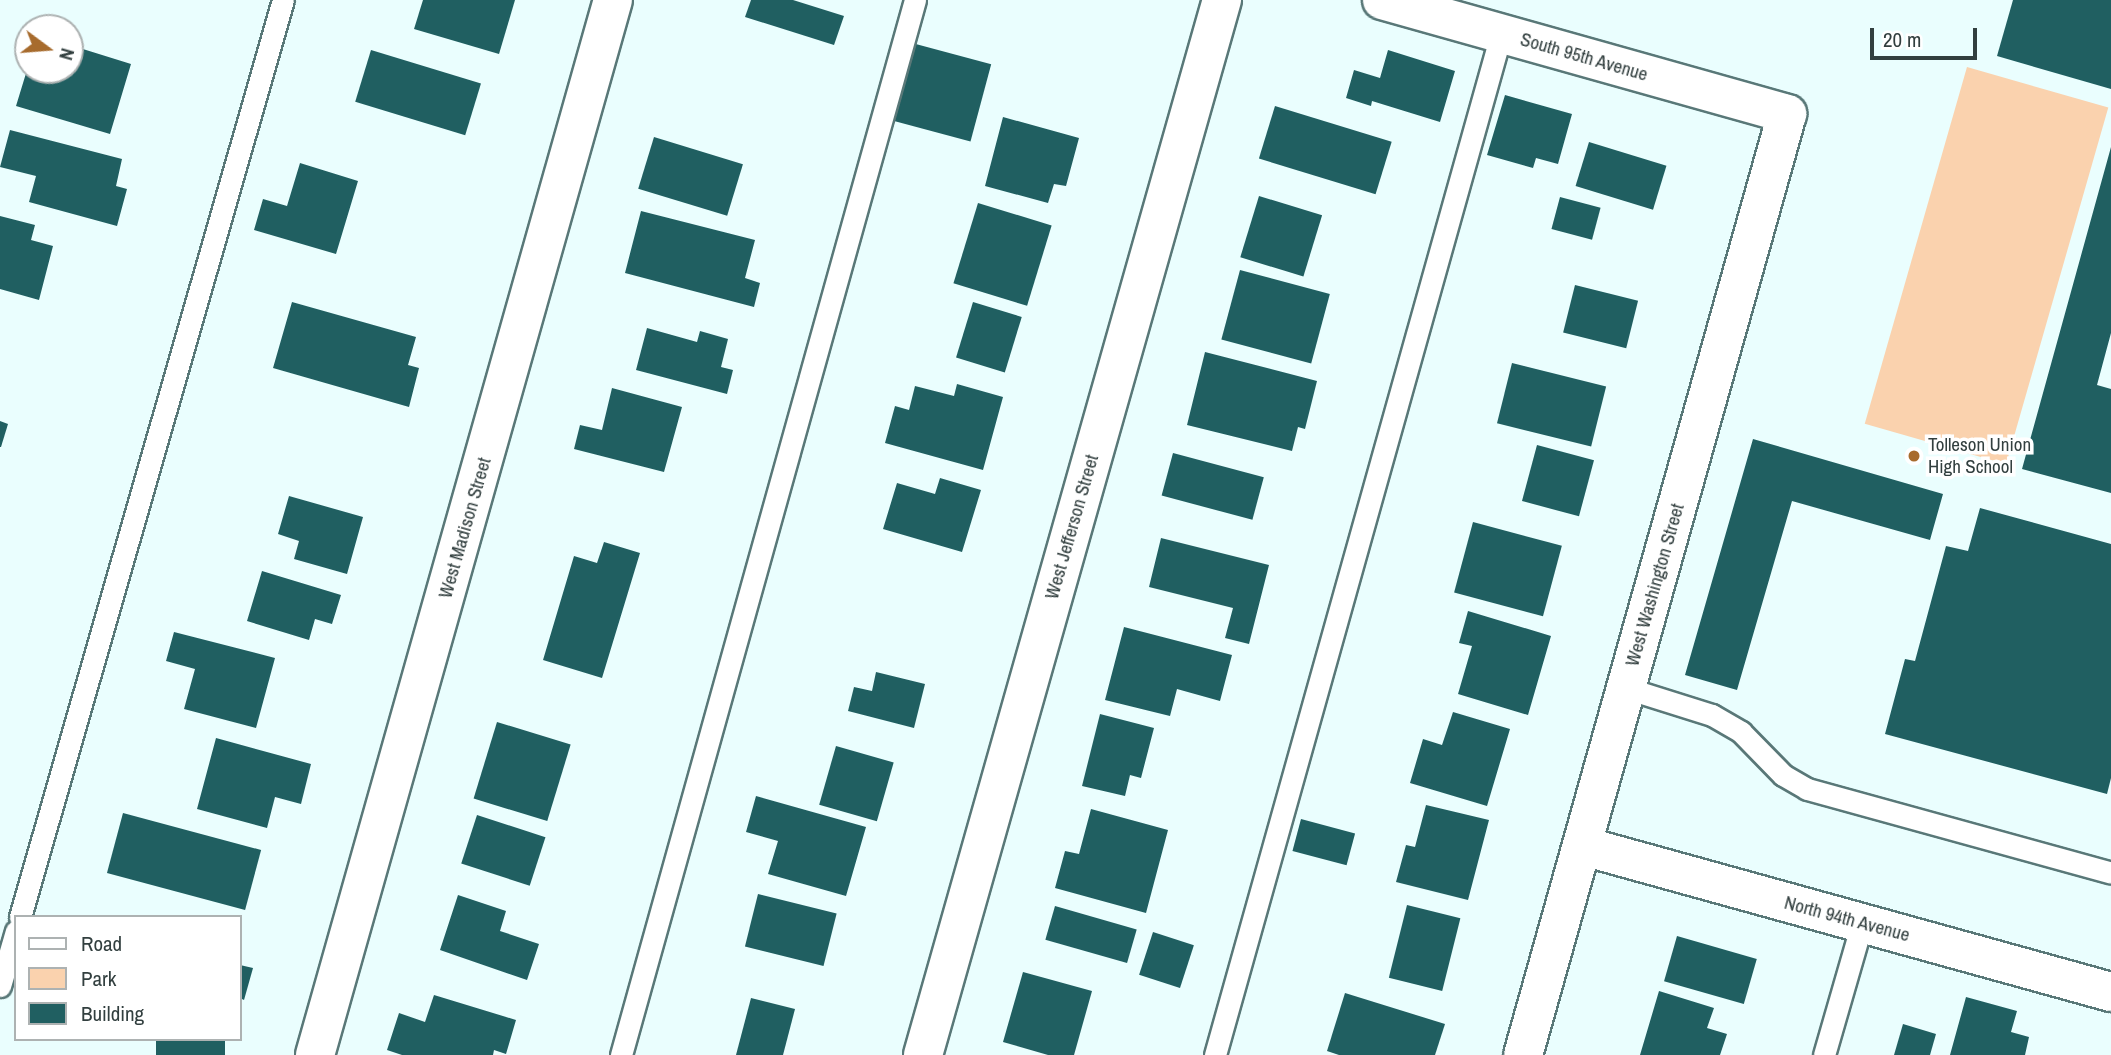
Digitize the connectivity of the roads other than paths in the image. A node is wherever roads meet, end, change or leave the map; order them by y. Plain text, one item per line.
1 (283, 0) edge
2 (613, 0) edge
3 (915, 0) edge
4 (1222, 0) edge
5 (1381, 0) edge
6 (1501, 34) junction
7 (1787, 114) joint
8 (1626, 688) junction
9 (1583, 846) junction
10 (2111, 873) edge
11 (21, 915) edge
12 (1862, 923) junction
13 (14, 938) edge
14 (0, 986) edge
15 (2111, 992) edge
16 (315, 1055) edge
17 (621, 1055) edge
18 (923, 1055) edge
19 (1215, 1055) edge
20 (1523, 1055) edge
21 (1824, 1055) edge

1 - 11 lane
2 - 16 street, West Madison Street
3 - 17 lane
4 - 18 street, West Jefferson Street
5 - 6 street, South 95th Avenue
6 - 7 street, South 95th Avenue
6 - 19 lane
7 - 8 street, West Washington Street
8 - 9 street, West Washington Street
8 - 10 lane
9 - 12 street, North 94th Avenue
9 - 20 street, West Washington Street
12 - 15 street, North 94th Avenue
12 - 21 lane
13 - 14 lane

